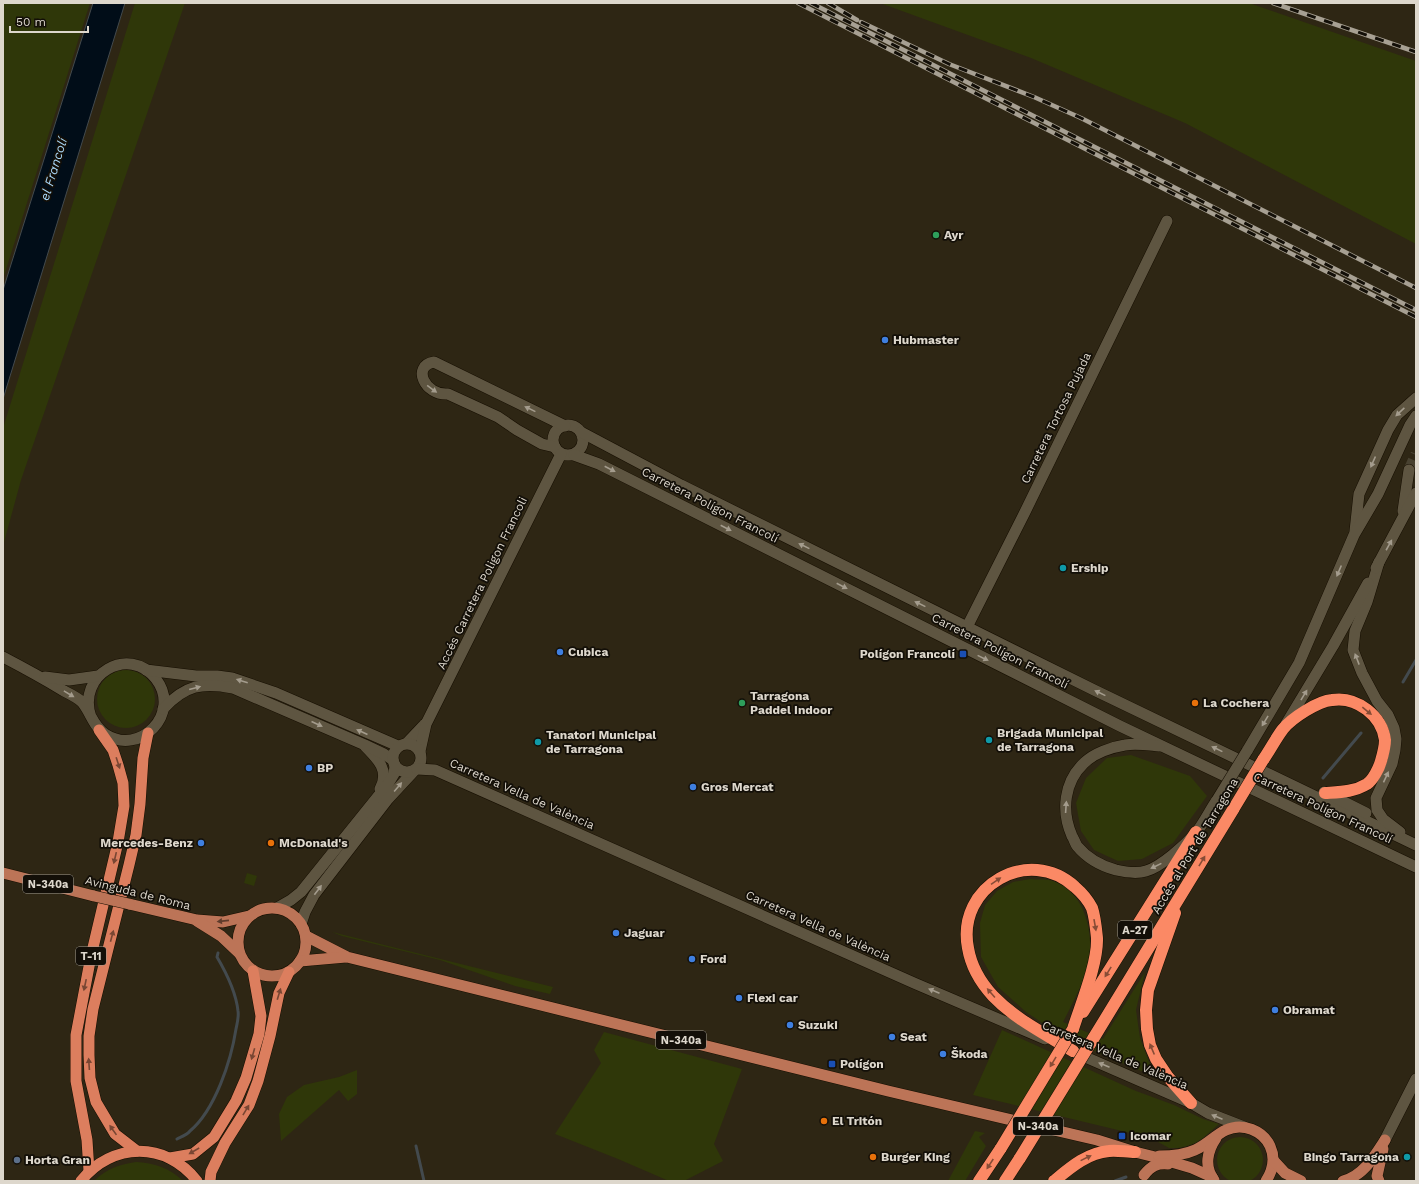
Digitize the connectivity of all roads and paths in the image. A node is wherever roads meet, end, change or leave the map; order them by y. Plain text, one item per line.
1 (1168, 220) dead end
2 (1416, 398) edge
3 (1416, 416) edge
4 (565, 426) junction
5 (581, 432) junction
6 (558, 451) junction
7 (574, 454) junction
8 (1409, 470) tunnel mouth
9 (1416, 493) edge
10 (1402, 521) junction
11 (1354, 535) junction
12 (1380, 562) junction
13 (967, 627) junction
14 (3, 657) edge
15 (146, 670) junction
16 (98, 676) junction
17 (42, 677) junction
18 (163, 708) junction
19 (91, 717) junction
20 (426, 724) junction
21 (1284, 728) junction
22 (99, 730) junction
23 (148, 733) junction
24 (365, 745) junction
25 (403, 745) junction
26 (1163, 746) junction
27 (421, 754) junction
28 (394, 763) junction
29 (415, 770) junction
30 (435, 770) junction
31 (1284, 782) junction
32 (1326, 793) junction
33 (372, 804) junction
34 (1378, 814) junction
35 (1196, 832) junction
36 (1416, 845) edge
37 (1416, 867) edge
38 (3, 873) edge
39 (1181, 895) junction
40 (277, 908) junction
41 (249, 916) junction
42 (196, 920) junction
43 (301, 924) junction
44 (306, 936) junction
45 (239, 953) junction
46 (347, 957) junction
47 (300, 961) junction
48 (253, 971) junction
49 (288, 972) junction
50 (1073, 1029) junction
51 (1072, 1051) junction
52 (1416, 1079) edge
53 (1191, 1103) junction
54 (1244, 1128) junction
55 (1217, 1136) junction
56 (1385, 1140) junction
57 (137, 1151) junction
58 (1135, 1152) junction
59 (1151, 1156) junction
60 (170, 1158) junction
61 (1274, 1161) junction
62 (1177, 1164) junction
63 (89, 1172) junction
64 (1143, 1178) edge
65 (1214, 1179) edge
66 (81, 1181) edge
67 (197, 1181) edge
68 (210, 1181) edge
69 (979, 1181) edge
70 (1005, 1181) edge
71 (1054, 1181) edge
72 (1266, 1181) edge
73 (1301, 1181) edge
74 (1304, 1181) edge
75 (1343, 1181) edge
76 (1380, 1181) edge

1 - 13 street, Carretera Tortosa Pujada
2 -> 11 street, Accés al Port de Tarragona / A-27
3 - 11 street, Accés al Port de Tarragona / A-27
4 - 5 street
4 - 6 street
4 -> 6 street
5 - 7 street
13 -> 5 street, Carretera Polígon Francolí
6 - 7 street
6 - 20 street, Accés Carretera Poligon Francoli
7 -> 26 street, Carretera Polígon Francolí
8 - 10 street, Accés al Port de Tarragona / A-27
9 - 10 street, Accés al Port de Tarragona / A-27
12 -> 10 street, Accés al Port de Tarragona / A-27
11 -> 35 street, Accés al Port de Tarragona / A-27, bridge
21 -> 12 street, Accés al Port de Tarragona / A-27
34 -> 12 street
31 -> 13 street, Carretera Polígon Francolí
14 - 17 street
15 - 16 street
15 - 18 street
25 -> 15 street
16 - 17 street
16 - 19 street, T-11
17 -> 19 street
18 - 23 street, T-11
18 -> 24 street
19 - 22 street, T-11
20 - 25 street, Accés Carretera Poligon Francoli
20 - 27 street, Accés Carretera Poligon Francoli
21 -> 32 highway
39 -> 21 highway, Accés al Port de Tarragona / A-27, bridge
22 - 23 street
22 -> 63 highway, T-11
57 -> 23 highway, T-11
24 - 28 street
24 - 33 street
25 - 27 street
25 - 28 street
35 -> 26 street
26 - 37 street, Carretera Polígon Francolí
27 - 29 street
27 - 30 street, Carretera Vella de València
28 - 29 street
28 - 33 street
29 - 30 street, Carretera Vella de València
43 -> 29 street
51 -> 30 street, Carretera Vella de València
31 - 32 street
31 - 36 street, Carretera Polígon Francolí
32 - 34 street
33 - 40 street
34 - 36 street
35 -> 50 highway, Accés al Port de Tarragona / A-27
38 - 42 main road, Avinguda de Roma / N-340a, bridge
53 -> 39 highway
39 - 70 highway, Accés al Port de Tarragona / A-27, bridge
40 - 41 main road, N-340a
40 - 43 main road
41 -> 42 main road, Avinguda de Roma / N-340a
41 - 45 main road
42 - 45 main road, Avinguda de Roma / N-340a
43 - 44 main road
44 - 46 main road, N-340a
44 - 47 main road
45 - 48 main road, N-340a
46 - 47 main road, N-340a
46 - 58 main road, N-340a
47 - 49 main road
48 - 49 main road
48 -> 60 highway
68 -> 49 highway
51 -> 50 highway
50 -> 69 highway, Accés al Port de Tarragona / A-27, bridge
53 -> 51 street, Carretera Vella de València
52 - 56 street
54 -> 53 street, Carretera Vella de València
54 - 55 main road, N-340a
54 - 61 main road, N-340a
55 - 59 main road, N-340a
55 - 65 main road, N-340a
56 - 75 main road
56 - 76 main road
57 - 60 highway
57 - 63 highway
58 - 59 main road, N-340a
71 -> 58 highway
59 - 62 main road, N-340a
60 - 67 highway
61 - 72 main road
61 - 73 main road, N-340a
62 - 64 main road
62 - 65 main road, N-340a
63 - 66 highway
73 - 74 main road

